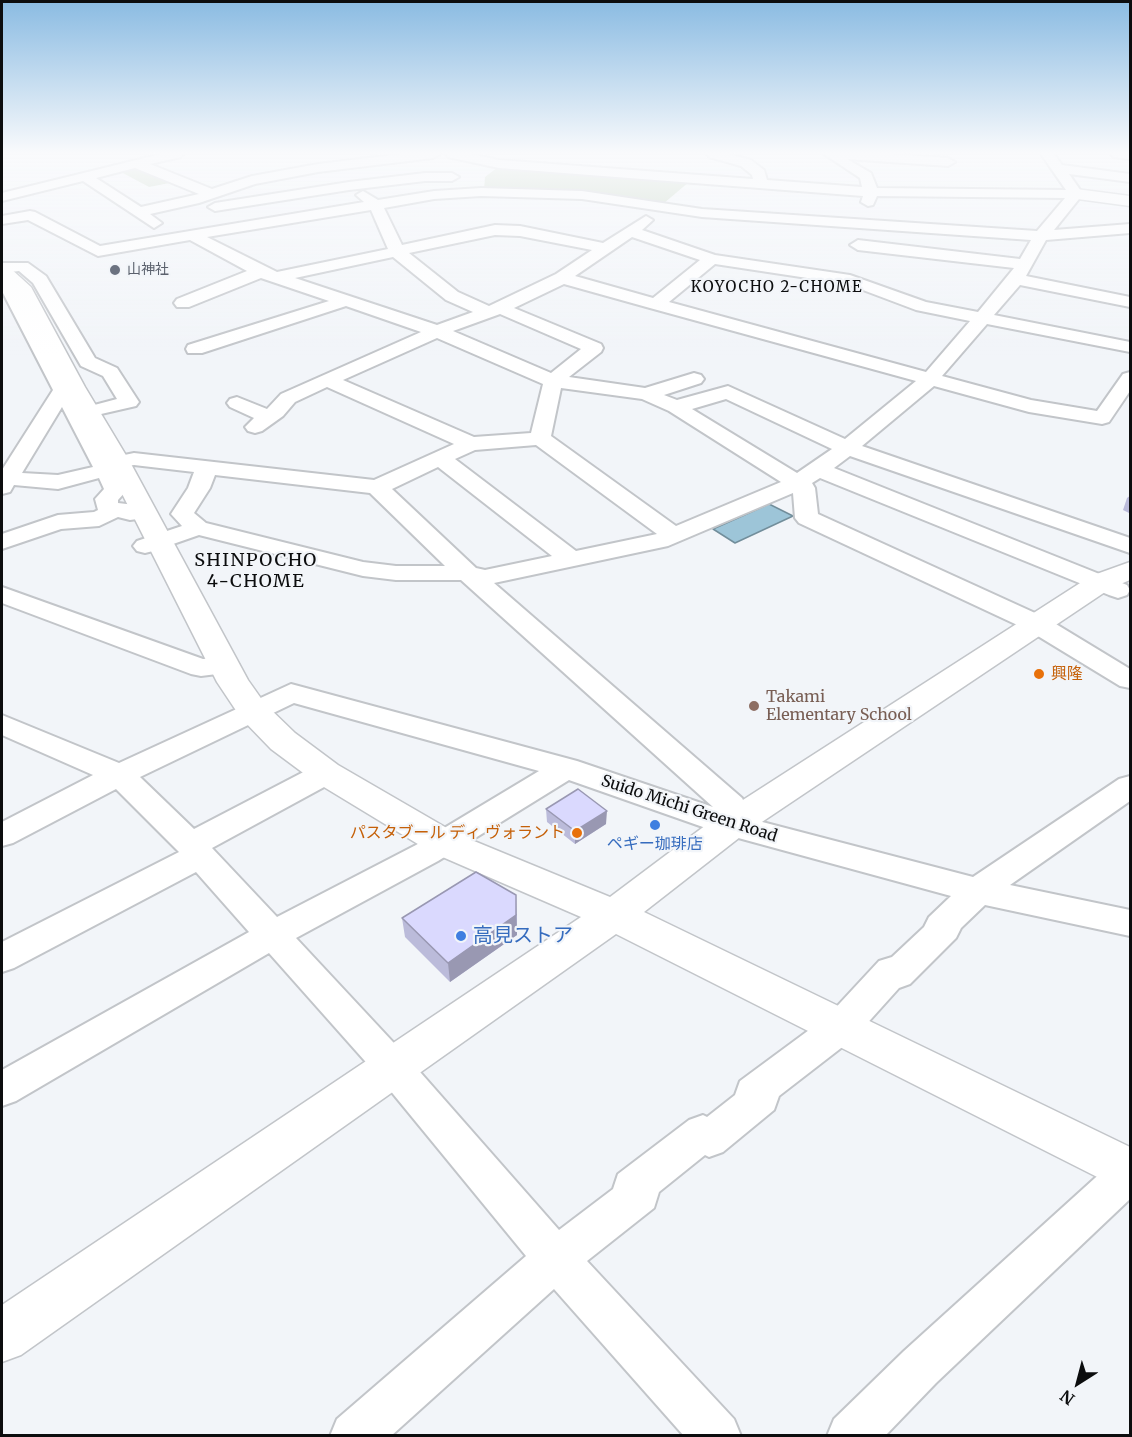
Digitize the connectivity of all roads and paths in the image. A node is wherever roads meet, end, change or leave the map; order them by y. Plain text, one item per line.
1 (41, 221) edge
2 (152, 221) edge
3 (281, 221) edge
4 (384, 221) edge
5 (644, 221) edge
6 (809, 221) edge
7 (863, 221) edge
8 (1053, 221) edge
9 (862, 225) junction
10 (1130, 228) edge
11 (630, 231) junction
12 (193, 236) junction
13 (1041, 236) junction
14 (174, 237) junction
15 (858, 245) junction
16 (605, 248) junction
17 (398, 252) junction
18 (712, 259) junction
19 (2, 269) edge
20 (1020, 271) junction
21 (268, 275) junction
22 (562, 278) junction
23 (850, 280) junction
24 (2, 284) edge
25 (1129, 300) edge
26 (345, 301) junction
27 (183, 303) dead end
28 (656, 304) junction
29 (494, 310) junction
30 (983, 318) junction
31 (437, 331) junction
32 (1131, 347) edge
33 (195, 349) dead end
34 (1131, 378) edge
35 (694, 379) dead end
36 (929, 380) junction
37 (329, 381) junction
38 (553, 381) junction
39 (62, 391) junction
40 (646, 394) junction
41 (237, 403) dead end
42 (676, 407) junction
43 (90, 412) junction
44 (540, 438) junction
45 (471, 444) junction
46 (847, 448) junction
47 (441, 459) junction
48 (112, 466) junction
49 (206, 469) junction
50 (818, 469) junction
51 (4, 481) edge
52 (798, 483) junction
53 (377, 487) junction
54 (129, 511) junction
55 (198, 528) junction
56 (675, 536) junction
57 (2, 542) edge
58 (152, 544) junction
59 (1131, 546) edge
60 (571, 559) junction
61 (467, 573) junction
62 (1117, 580) edge
63 (7, 601) edge
64 (1037, 624) junction
65 (225, 665) junction
66 (1131, 680) edge
67 (253, 711) junction
68 (2, 724) edge
69 (566, 768) junction
70 (326, 773) junction
71 (119, 775) junction
72 (1131, 786) edge
73 (731, 825) junction
74 (2, 835) edge
75 (444, 843) junction
76 (195, 850) junction
77 (978, 891) junction
78 (614, 915) junction
79 (1131, 923) edge
80 (272, 935) junction
81 (2, 958) edge
82 (841, 1027) junction
83 (393, 1067) junction
84 (2, 1089) edge
85 (1131, 1171) edge
86 (556, 1260) junction
87 (2, 1336) edge
88 (354, 1436) edge
89 (717, 1436) edge
90 (851, 1436) edge

1 - 14 street
2 - 14 street
3 - 12 street
4 - 17 street
5 - 11 street
6 - 9 street
7 - 9 street
8 - 13 street
9 - 13 street
9 - 15 street
10 - 13 street
11 - 16 street
11 - 18 street
12 - 14 street
12 - 21 street
13 - 20 street
15 - 20 street
15 - 23 street
16 - 17 street
16 - 22 street
17 - 21 street
17 - 29 street
18 - 23 street
18 - 28 street
19 - 43 street
19 - 43 street
20 - 25 street
20 - 30 street
21 - 26 street
21 - 27 street
22 - 28 street
22 - 29 street
23 - 30 street
24 - 39 street
26 - 31 street
26 - 33 street
28 - 36 street
29 - 31 street
29 - 38 street
30 - 32 street
30 - 36 street
31 - 37 street
31 - 38 street
34 - 36 street
35 - 40 street
36 - 46 street
37 - 41 street
37 - 45 street
38 - 40 street
38 - 44 street
39 - 48 street
39 - 51 street
40 - 42 street
42 - 46 street
42 - 52 street
43 - 48 street
44 - 45 street
44 - 56 street
45 - 47 street
46 - 50 street
46 - 59 street
47 - 53 street
47 - 60 street
48 - 49 street
48 - 51 street
48 - 54 street
49 - 53 street
49 - 55 street
50 - 52 street
50 - 62 street
52 - 56 street
52 - 64 street
53 - 61 street
54 - 57 street
54 - 58 street
55 - 58 street
55 - 61 street
56 - 60 street
58 - 65 street
60 - 61 street
61 - 73 street
62 - 64 street
63 - 65 street
64 - 66 street
64 - 73 street
65 - 67 street
67 - 69 street, Suido Michi Green Road
67 - 70 street
67 - 71 street, Suido Michi Green Road
68 - 71 street
69 - 73 street, Suido Michi Green Road
69 - 75 street
70 - 75 street
70 - 76 street
71 - 74 street, Suido Michi Green Road
71 - 76 street
72 - 77 street
73 - 77 street, Suido Michi Green Road
73 - 78 street
75 - 78 street
75 - 80 street
76 - 80 street
76 - 81 street
77 - 79 street, Suido Michi Green Road
77 - 82 street
78 - 82 street
78 - 83 street
80 - 83 street
80 - 84 street
82 - 85 street
82 - 86 street
83 - 86 street
83 - 87 street
85 - 90 street
86 - 88 street
86 - 89 street

